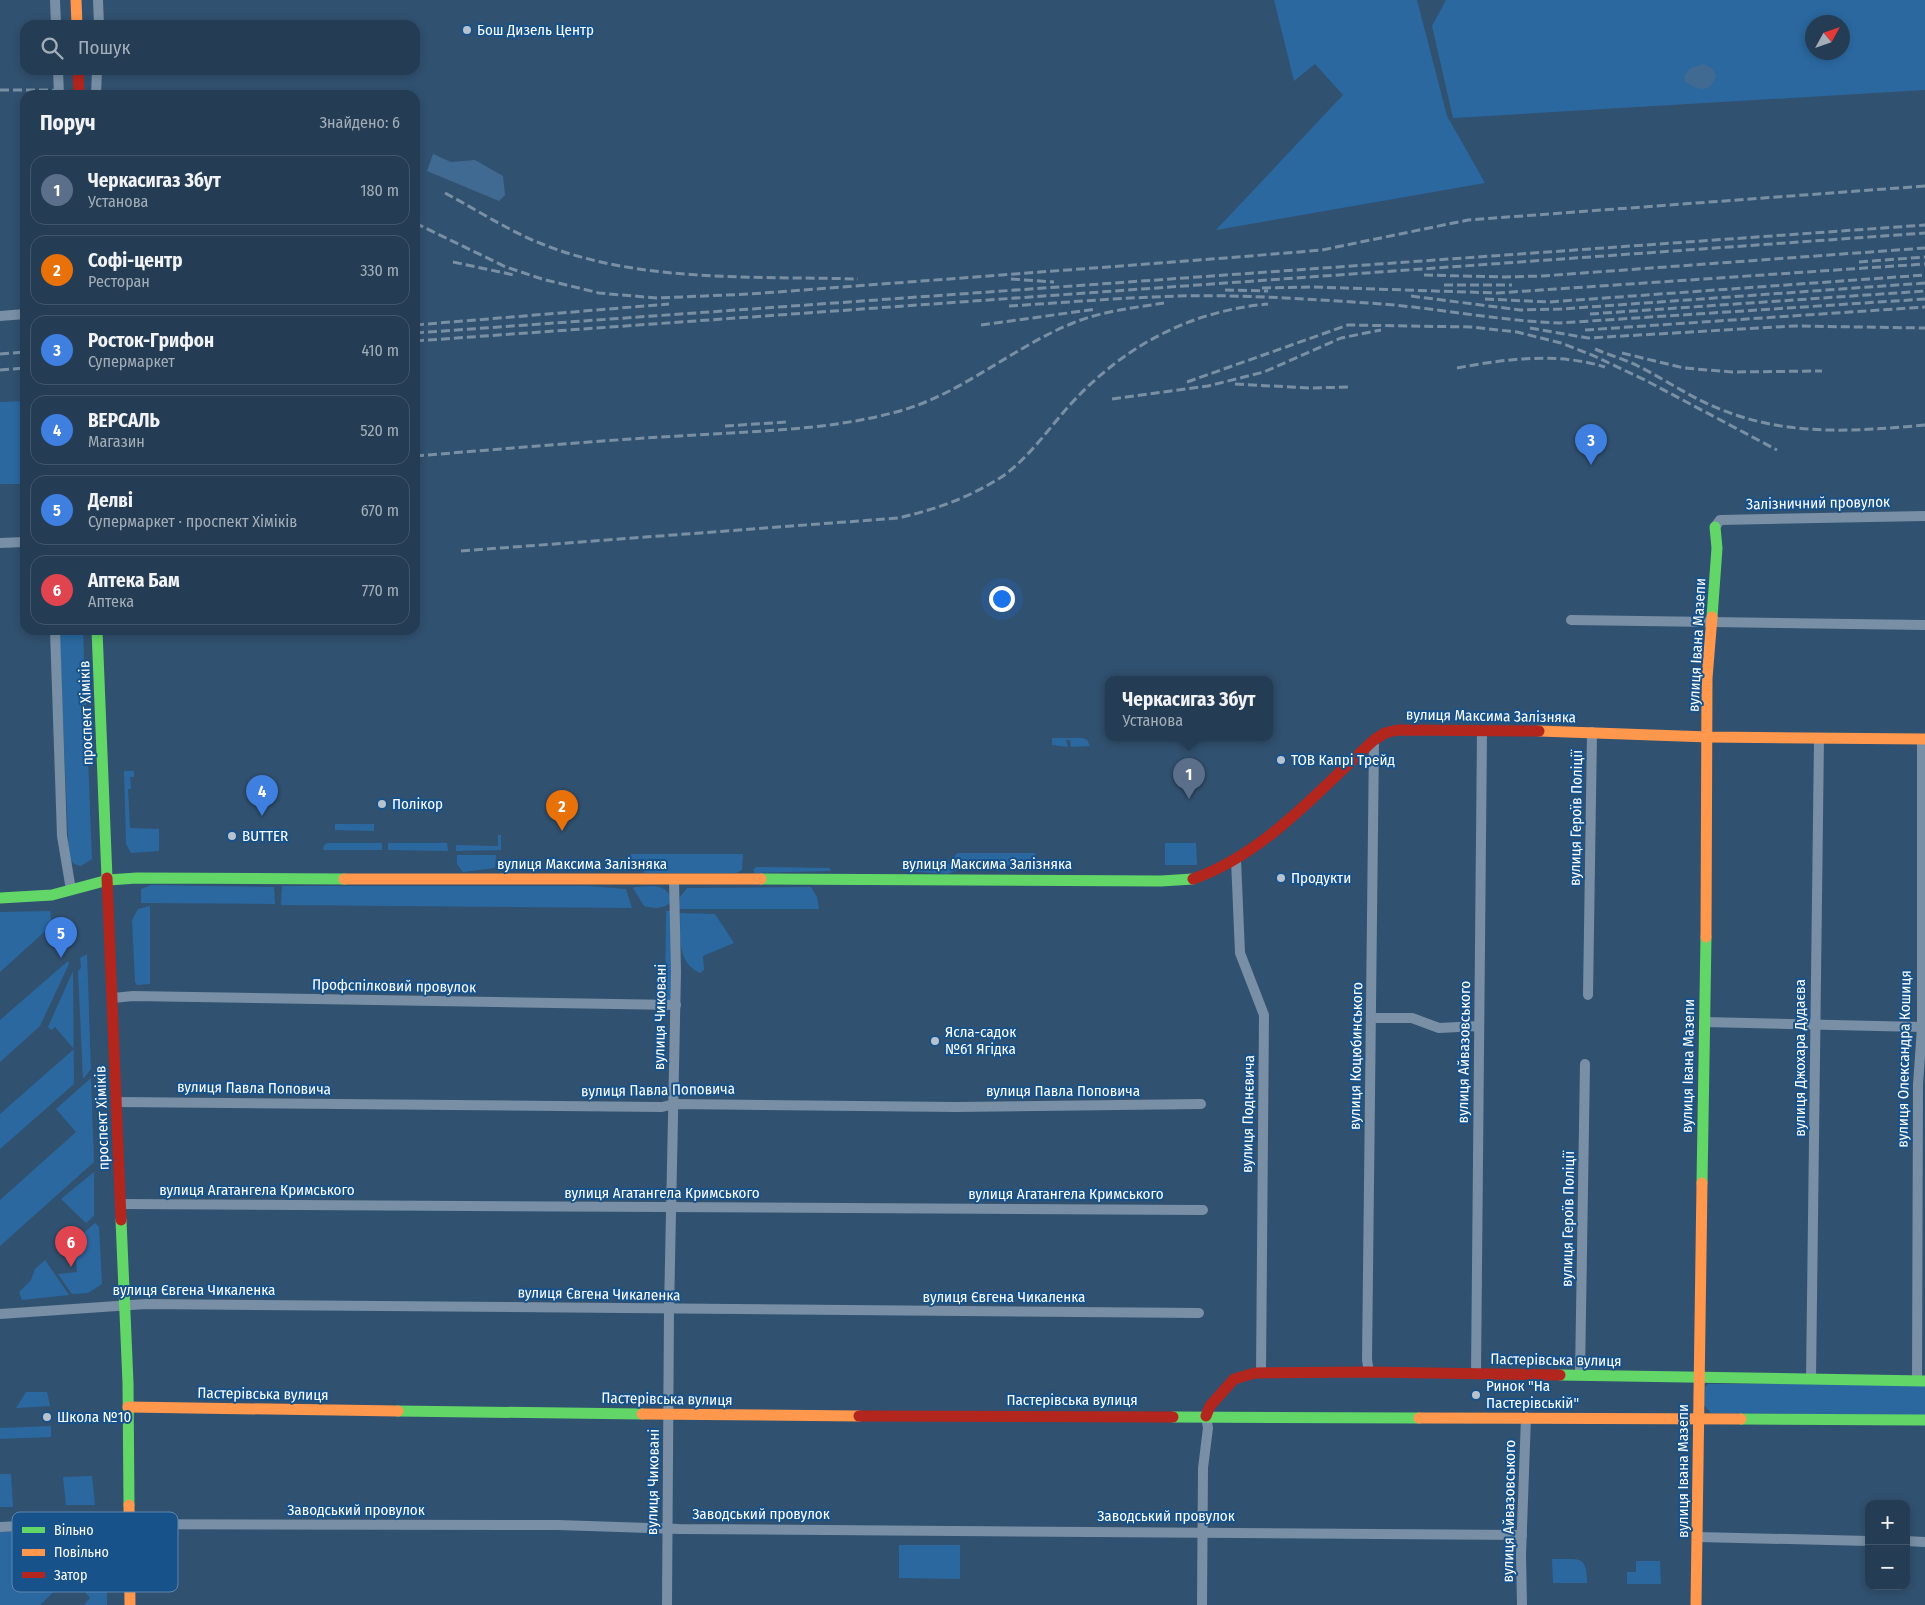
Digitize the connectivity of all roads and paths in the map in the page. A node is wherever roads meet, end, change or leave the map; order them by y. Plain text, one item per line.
1 (55, 0) edge
2 (76, 0) edge
3 (98, 0) edge
4 (56, 20) edge
5 (77, 20) edge
6 (99, 20) edge
7 (58, 75) edge
8 (78, 75) edge
9 (97, 75) edge
10 (59, 90) edge
11 (79, 90) edge
12 (96, 90) edge
13 (20, 314) edge
14 (0, 316) edge
15 (1925, 516) edge
16 (1715, 527) joint
17 (20, 542) edge
18 (0, 543) edge
19 (1571, 620) dead end
20 (1712, 621) junction
21 (1925, 624) edge
22 (55, 635) edge
23 (97, 635) edge
24 (1482, 731) junction
25 (1592, 732) junction
26 (1709, 737) junction
27 (1819, 738) junction
28 (1923, 738) edge
29 (1374, 740) junction
30 (1236, 860) junction
31 (108, 880) junction
32 (674, 880) junction
33 (71, 890) junction
34 (0, 898) edge
35 (1923, 968) edge
36 (1588, 995) dead end
37 (112, 998) junction
38 (676, 1005) junction
39 (1372, 1018) junction
40 (1704, 1022) junction
41 (1814, 1024) junction
42 (1479, 1026) junction
43 (1922, 1027) junction
44 (1585, 1064) dead end
45 (1922, 1086) edge
46 (116, 1102) junction
47 (674, 1104) junction
48 (1201, 1104) dead end
49 (120, 1204) junction
50 (670, 1208) junction
51 (1202, 1210) dead end
52 (125, 1304) junction
53 (669, 1310) junction
54 (1199, 1313) dead end
55 (0, 1314) edge
56 (1369, 1372) junction
57 (1261, 1373) junction
58 (1476, 1374) junction
59 (1580, 1375) junction
60 (1699, 1376) junction
61 (1811, 1379) junction
62 (1921, 1380) edge
63 (128, 1408) junction
64 (669, 1415) junction
65 (1206, 1416) junction
66 (1526, 1417) junction
67 (1699, 1420) junction
68 (1925, 1420) edge
69 (130, 1512) edge
70 (178, 1525) edge
71 (666, 1528) junction
72 (1203, 1531) junction
73 (1522, 1535) junction
74 (1698, 1536) junction
75 (1865, 1540) edge
76 (1910, 1541) edge
77 (1925, 1542) edge
78 (130, 1592) edge
79 (130, 1605) edge
80 (667, 1605) edge
81 (1202, 1605) edge
82 (1522, 1605) edge
83 (1696, 1605) edge

1 - 4 street
2 - 5 main road
3 - 6 street
7 - 10 street
8 - 11 main road, bridge
9 - 12 street
13 - 14 street
15 - 16 street, Залізничний провулок
16 - 20 main road, вулиця Івана Мазепи
17 - 18 street
19 - 20 street
20 - 21 street
20 - 26 main road, вулиця Івана Мазепи
22 - 33 street, проспект Хіміків
23 - 31 main road, проспект Хіміків
24 - 25 main road, вулиця Максима Залізняка
24 - 29 main road, вулиця Максима Залізняка
24 - 42 street, вулиця Айвазовського
25 - 26 main road, вулиця Максима Залізняка
25 - 36 street, вулиця Героїв Поліції
26 - 27 main road, вулиця Максима Залізняка
26 - 40 main road, вулиця Івана Мазепи
27 - 28 main road, вулиця Максима Залізняка
27 - 41 street, вулиця Джохара Дудаєва
28 - 35 street, вулиця Олександра Кошиця
29 - 30 main road, вулиця Максима Залізняка
29 - 39 street, вулиця Коцюбинського
30 - 32 main road, вулиця Максима Залізняка
30 - 57 street, вулиця Поднєвича
31 - 32 main road, вулиця Максима Залізняка
31 - 33 main road, вулиця Максима Залізняка
31 - 37 main road, проспект Хіміків
32 - 38 street, вулиця Чиковані
33 - 34 main road, вулиця Максима Залізняка
35 - 43 street, вулиця Олександра Кошиця
37 - 38 street, Профспілковий провулок
37 - 46 main road, проспект Хіміків
38 - 47 street, вулиця Чиковані
39 - 42 street
39 - 56 street, вулиця Коцюбинського
40 - 41 street
40 - 60 main road, вулиця Івана Мазепи
41 - 43 street
41 - 61 street, вулиця Джохара Дудаєва
42 - 58 street, вулиця Айвазовського
43 - 45 street, вулиця Олександра Кошиця
44 - 59 street, вулиця Героїв Поліції
45 - 62 street, вулиця Олександра Кошиця
46 - 47 street, вулиця Павла Поповича
46 - 49 main road, проспект Хіміків
47 - 48 street, вулиця Павла Поповича
47 - 50 street, вулиця Чиковані
49 - 50 street, вулиця Агатангела Кримського
49 - 52 main road, проспект Хіміків
50 - 51 street, вулиця Агатангела Кримського
50 - 53 street, вулиця Чиковані
52 - 53 street, вулиця Євгена Чикаленка
52 - 55 street, вулиця Євгена Чикаленка
52 - 63 main road, проспект Хіміків
53 - 54 street, вулиця Євгена Чикаленка
53 - 64 street, вулиця Чиковані
56 - 57 main road, Пастерівська вулиця
56 - 58 main road, Пастерівська вулиця
57 - 65 main road, Пастерівська вулиця
58 - 59 main road, Пастерівська вулиця
59 - 60 main road, Пастерівська вулиця
60 - 61 main road, Пастерівська вулиця
60 - 67 main road, вулиця Івана Мазепи
61 - 62 main road, Пастерівська вулиця
63 - 64 main road, Пастерівська вулиця
63 - 69 main road, проспект Хіміків
64 - 65 main road, Пастерівська вулиця
64 - 71 street, вулиця Чиковані
65 - 66 main road, Пастерівська вулиця
65 - 72 street
66 - 67 main road, Пастерівська вулиця
66 - 73 street, вулиця Айвазовського
67 - 68 main road, Пастерівська вулиця
67 - 74 main road, вулиця Івана Мазепи
70 - 71 street, Заводський провулок
71 - 72 street, Заводський провулок
71 - 80 street, вулиця Чиковані
72 - 73 street, Заводський провулок
72 - 81 street
73 - 82 street, вулиця Айвазовського
74 - 75 street
74 - 83 main road, вулиця Івана Мазепи
76 - 77 street
78 - 79 main road, проспект Хіміків

